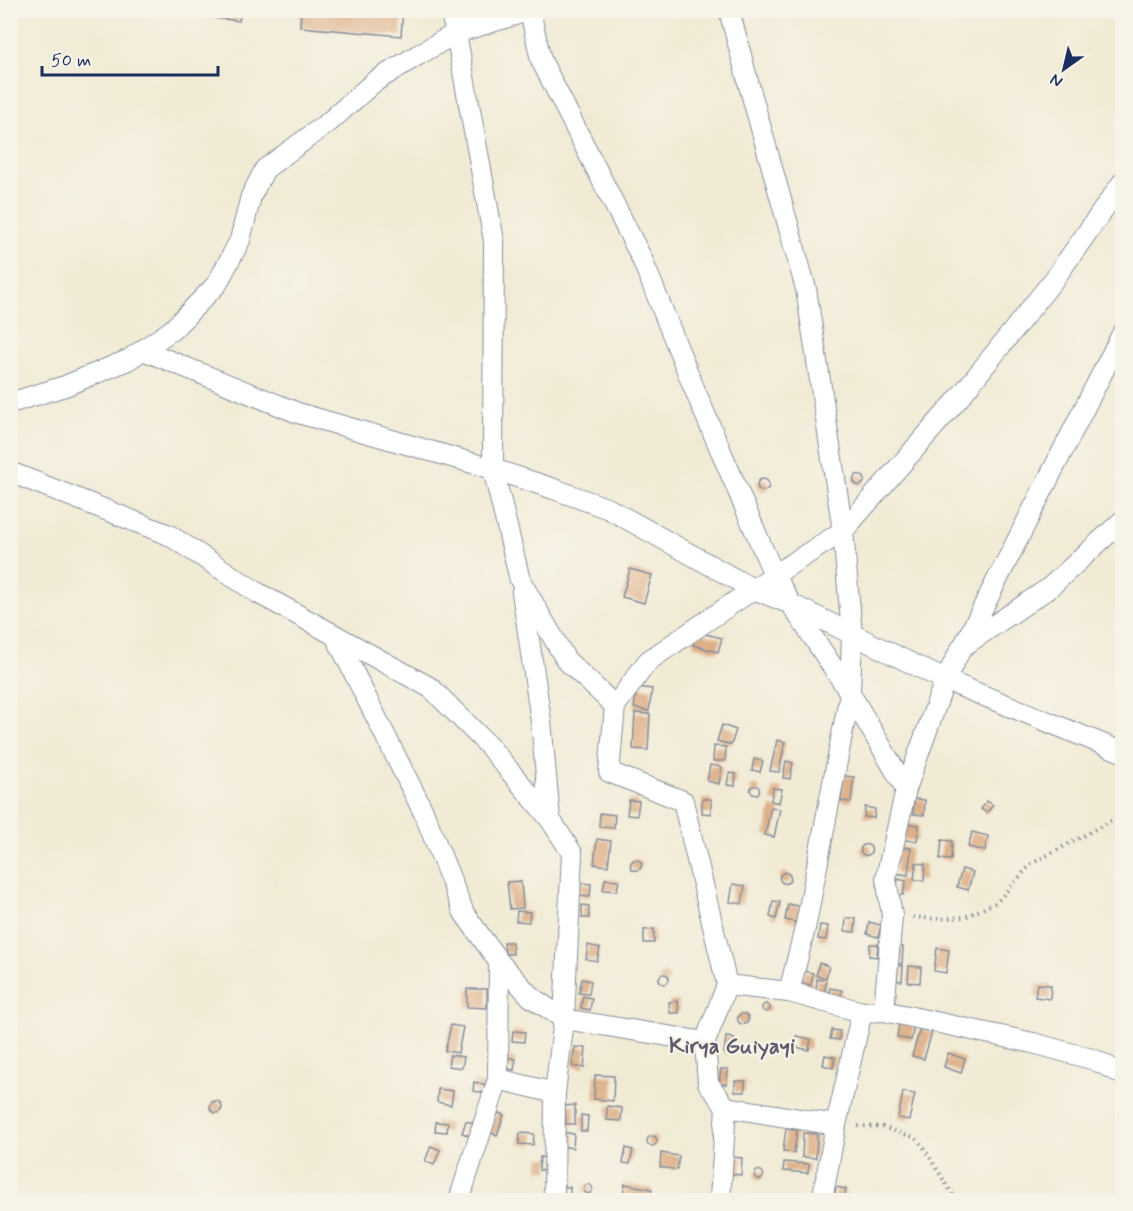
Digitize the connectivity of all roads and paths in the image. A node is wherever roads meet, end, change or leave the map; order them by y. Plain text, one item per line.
1 (450, 10) edge
2 (729, 10) edge
3 (530, 11) edge
4 (456, 33) junction
5 (1122, 183) edge
6 (1122, 334) edge
7 (143, 350) junction
8 (10, 403) edge
9 (493, 469) junction
10 (10, 472) edge
11 (1122, 521) edge
12 (843, 531) junction
13 (774, 575) junction
14 (520, 580) junction
15 (753, 590) junction
16 (791, 604) junction
17 (852, 634) junction
18 (335, 635) junction
19 (962, 647) junction
20 (945, 680) junction
21 (850, 693) junction
22 (615, 706) junction
23 (1122, 752) edge
24 (906, 789) junction
25 (1122, 815) edge
26 (550, 819) junction
27 (892, 915) junction
28 (499, 962) junction
29 (727, 985) junction
30 (789, 992) junction
31 (884, 1011) junction
32 (862, 1012) junction
33 (564, 1019) junction
34 (705, 1042) junction
35 (1122, 1074) edge
36 (498, 1079) junction
37 (555, 1093) junction
38 (726, 1107) junction
39 (836, 1125) junction
40 (459, 1200) edge
41 (554, 1200) edge
42 (720, 1200) edge
43 (822, 1200) edge
44 (956, 1200) edge

1 - 4 street
2 - 12 street
3 - 4 street
3 - 13 street
4 - 7 street
4 - 9 street
5 - 12 street
6 - 19 street
7 - 8 street
7 - 9 street
9 - 14 street
9 - 15 street
10 - 18 street
11 - 19 street
12 - 13 street
12 - 17 street
13 - 15 street
13 - 16 street
14 - 22 street
14 - 26 street
15 - 16 street
15 - 22 street
16 - 17 street
16 - 21 street
17 - 20 street
17 - 21 street
18 - 26 street
18 - 28 street
19 - 20 street
20 - 23 street
20 - 24 street
21 - 24 street
21 - 30 street
22 - 29 street
24 - 27 street
25 - 27 path
26 - 33 street
27 - 31 street
28 - 33 street
28 - 36 street
29 - 30 street
29 - 34 street
30 - 32 street
31 - 32 street
31 - 35 street
32 - 39 street
33 - 34 street
33 - 37 street
34 - 38 street
36 - 37 street
36 - 40 street
37 - 41 street
38 - 39 street
38 - 42 street
39 - 43 street
39 - 44 path

